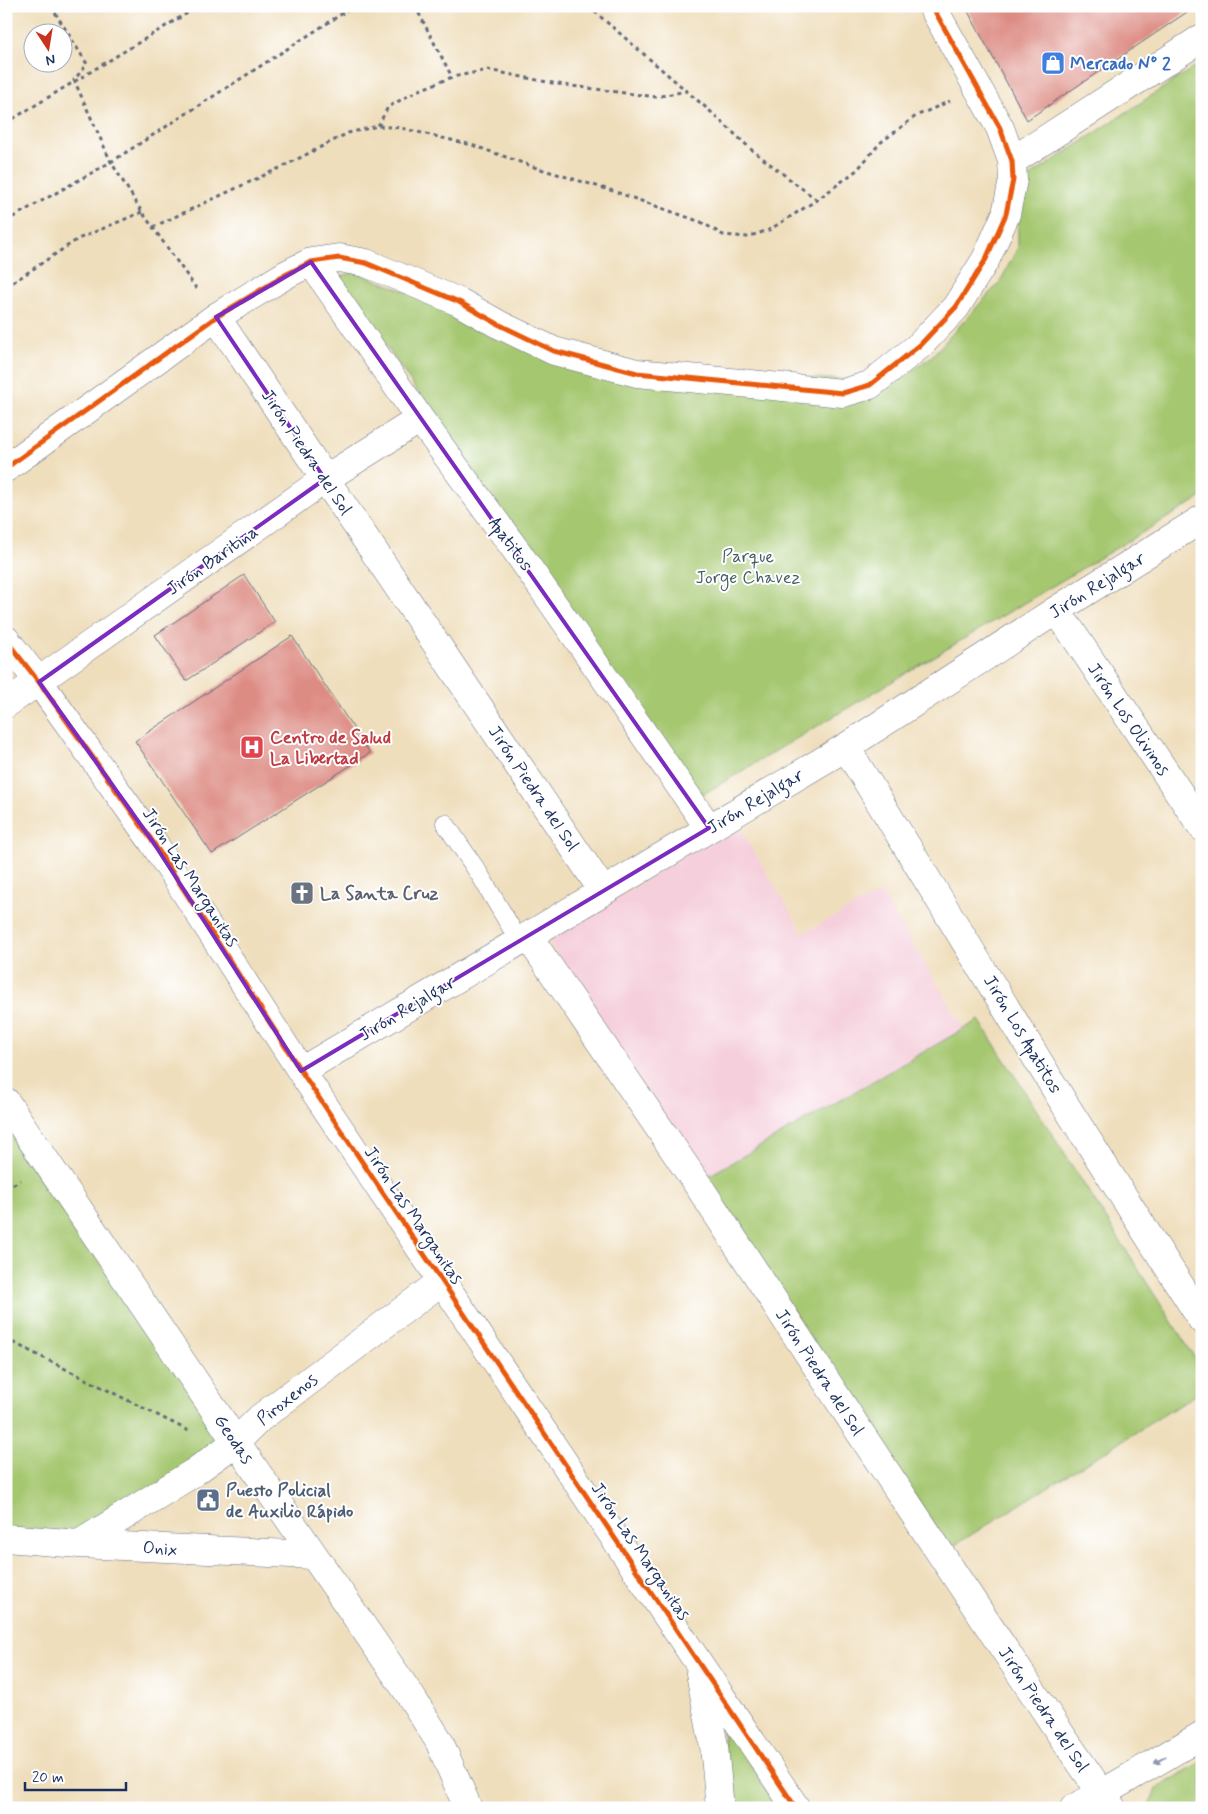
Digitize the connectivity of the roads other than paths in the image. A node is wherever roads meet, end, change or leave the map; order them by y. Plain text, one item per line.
1 (932, 6) edge
2 (1202, 38) edge
3 (1012, 161) junction
4 (311, 262) junction
5 (216, 317) junction
6 (420, 418) junction
7 (6, 468) edge
8 (325, 479) junction
9 (1202, 519) edge
10 (1055, 611) junction
11 (6, 640) edge
12 (39, 682) junction
13 (6, 704) edge
14 (846, 747) junction
15 (445, 823) dead end
16 (1202, 827) edge
17 (709, 828) junction
18 (603, 890) junction
19 (524, 938) junction
20 (301, 1071) junction
21 (6, 1102) edge
22 (442, 1281) junction
23 (1202, 1320) edge
24 (236, 1442) junction
25 (6, 1538) edge
26 (79, 1544) junction
27 (313, 1555) junction
28 (698, 1660) junction
29 (1202, 1735) edge
30 (1107, 1801) edge
31 (468, 1808) edge
32 (720, 1808) edge
33 (796, 1808) edge
34 (1074, 1808) edge

1 - 3 street
2 - 3 street
3 - 4 street
4 - 5 street
4 - 6 street, Apatitos
5 - 7 street
5 - 8 street, Jirón Piedra del Sol
6 - 8 street, Jirón Baritina
6 - 17 street, Apatitos
8 - 12 street, Jirón Baritina
8 - 18 street, Jirón Piedra del Sol
9 - 10 street, Jirón Rejalgar
10 - 14 street, Jirón Rejalgar
10 - 16 street, Jirón Los Olivinos
11 - 12 street, Jirón Las Marganitas
12 - 13 street, Jirón Baritina
12 - 20 street, Jirón Las Marganitas
14 - 17 street, Jirón Rejalgar
14 - 23 street, Jirón Los Apatitos
15 - 19 lane
17 - 18 street, Jirón Rejalgar
18 - 19 street, Jirón Rejalgar
19 - 20 street, Jirón Rejalgar
19 - 30 street, Jirón Piedra del Sol
20 - 22 street, Jirón Las Marganitas
21 - 24 street, Geodas
22 - 24 street, Piroxenos
22 - 28 street, Jirón Las Marganitas
24 - 26 street, Piroxenos
24 - 27 street, Geodas
25 - 26 street, Onix
26 - 27 street, Onix
27 - 31 street, Geodas
28 - 32 street, Jirón Las Marganitas
28 - 33 street, Jirón Las Marganitas
29 -> 30 street
30 - 34 street

